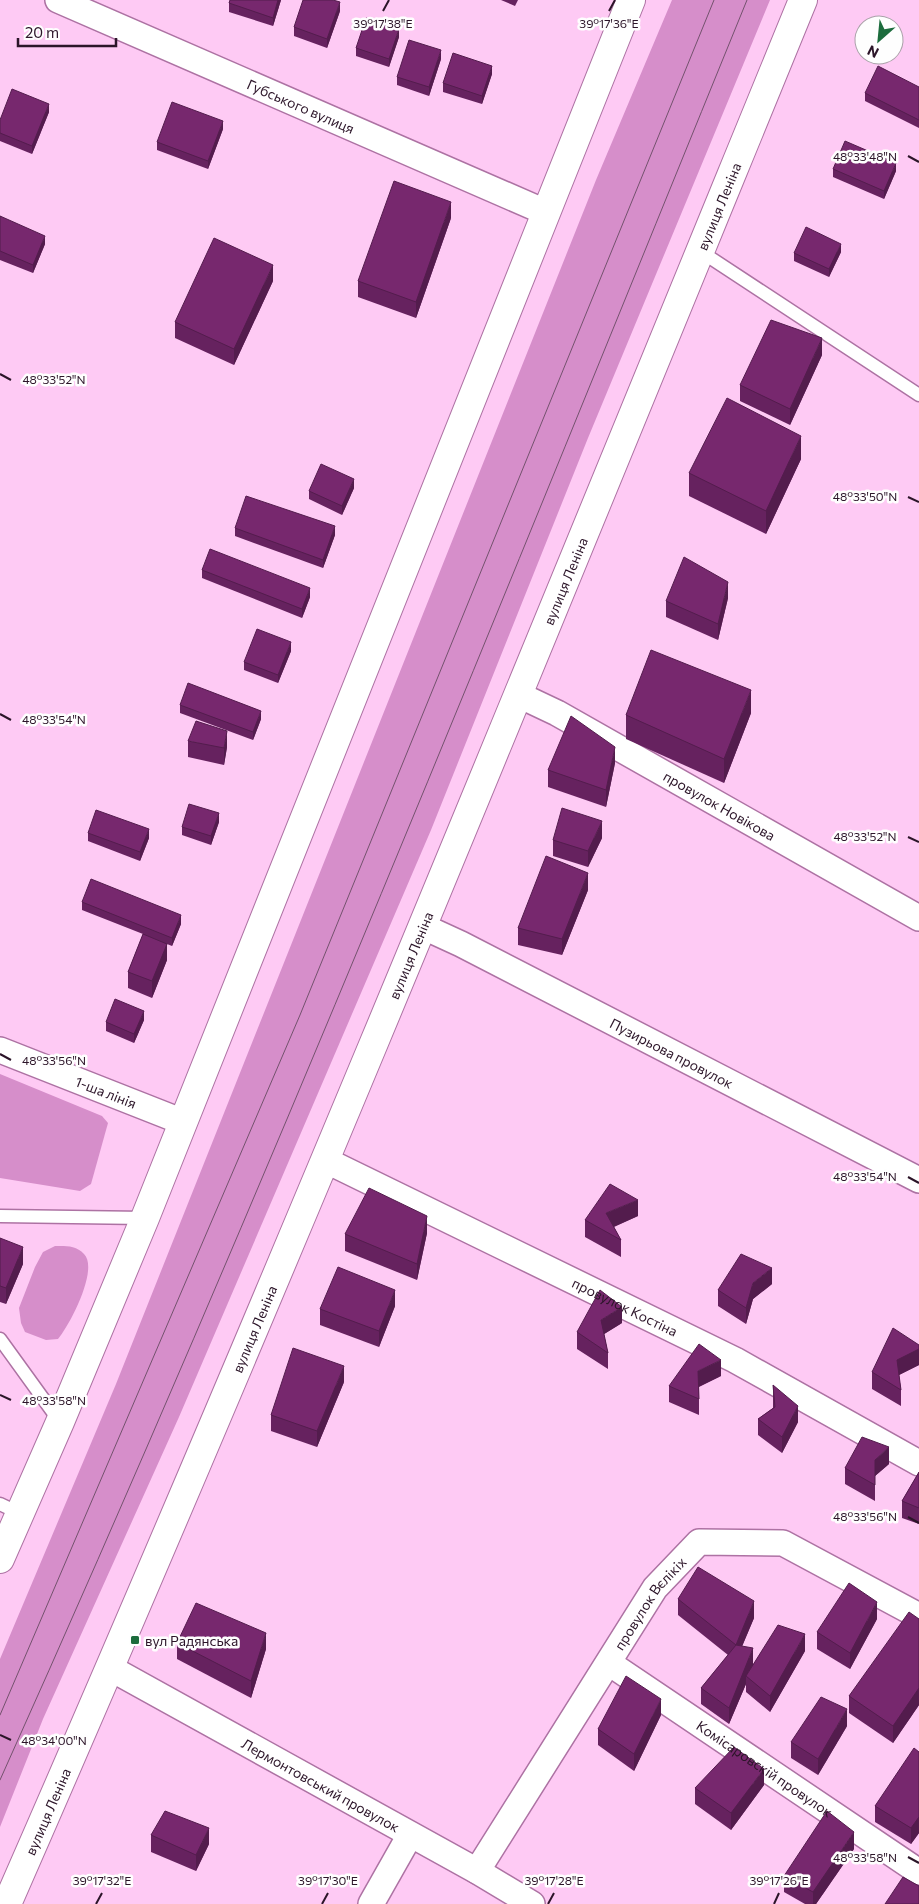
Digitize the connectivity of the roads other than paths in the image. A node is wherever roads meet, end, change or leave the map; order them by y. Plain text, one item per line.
1 (58, 0) edge
2 (631, 0) edge
3 (803, 0) edge
4 (545, 212) junction
5 (700, 251) junction
6 (919, 395) edge
7 (519, 695) junction
8 (919, 918) edge
9 (424, 927) junction
10 (0, 1050) edge
11 (183, 1122) junction
12 (325, 1160) junction
13 (919, 1180) edge
14 (0, 1216) edge
15 (144, 1218) junction
16 (0, 1339) edge
17 (60, 1422) junction
18 (919, 1463) edge
19 (9, 1509) edge
20 (0, 1559) edge
21 (919, 1616) edge
22 (609, 1663) junction
23 (110, 1668) junction
24 (410, 1835) junction
25 (477, 1871) junction
26 (919, 1872) edge
27 (7, 1904) edge
28 (371, 1904) edge
29 (532, 1904) edge

1 - 4 street, Губського вулиця
2 - 4 main road
3 - 5 main road, вулиця Леніна
4 - 11 main road
5 - 6 lane
5 - 7 main road, вулиця Леніна
7 - 8 street, провулок Новікова
7 - 9 main road, вулиця Леніна
9 - 12 main road, вулиця Леніна
9 - 13 street, Пузирьова провулок
10 - 11 street, 1-ша лінія
11 - 15 main road
12 - 18 street, провулок Костіна
12 - 23 main road, вулиця Леніна
14 - 15 lane
15 - 17 main road
16 - 17 lane
17 - 19 main road
19 - 20 main road
21 - 22 street, провулок Вєлікіх
22 - 25 street, провулок Вєлікіх
22 - 26 street, Комісаровскій провулок
23 - 24 street, Лермонтовський провулок
23 - 27 main road, вулиця Леніна
24 - 25 street, Лермонтовський провулок
24 - 28 street
25 - 29 street, Лермонтовський провулок

